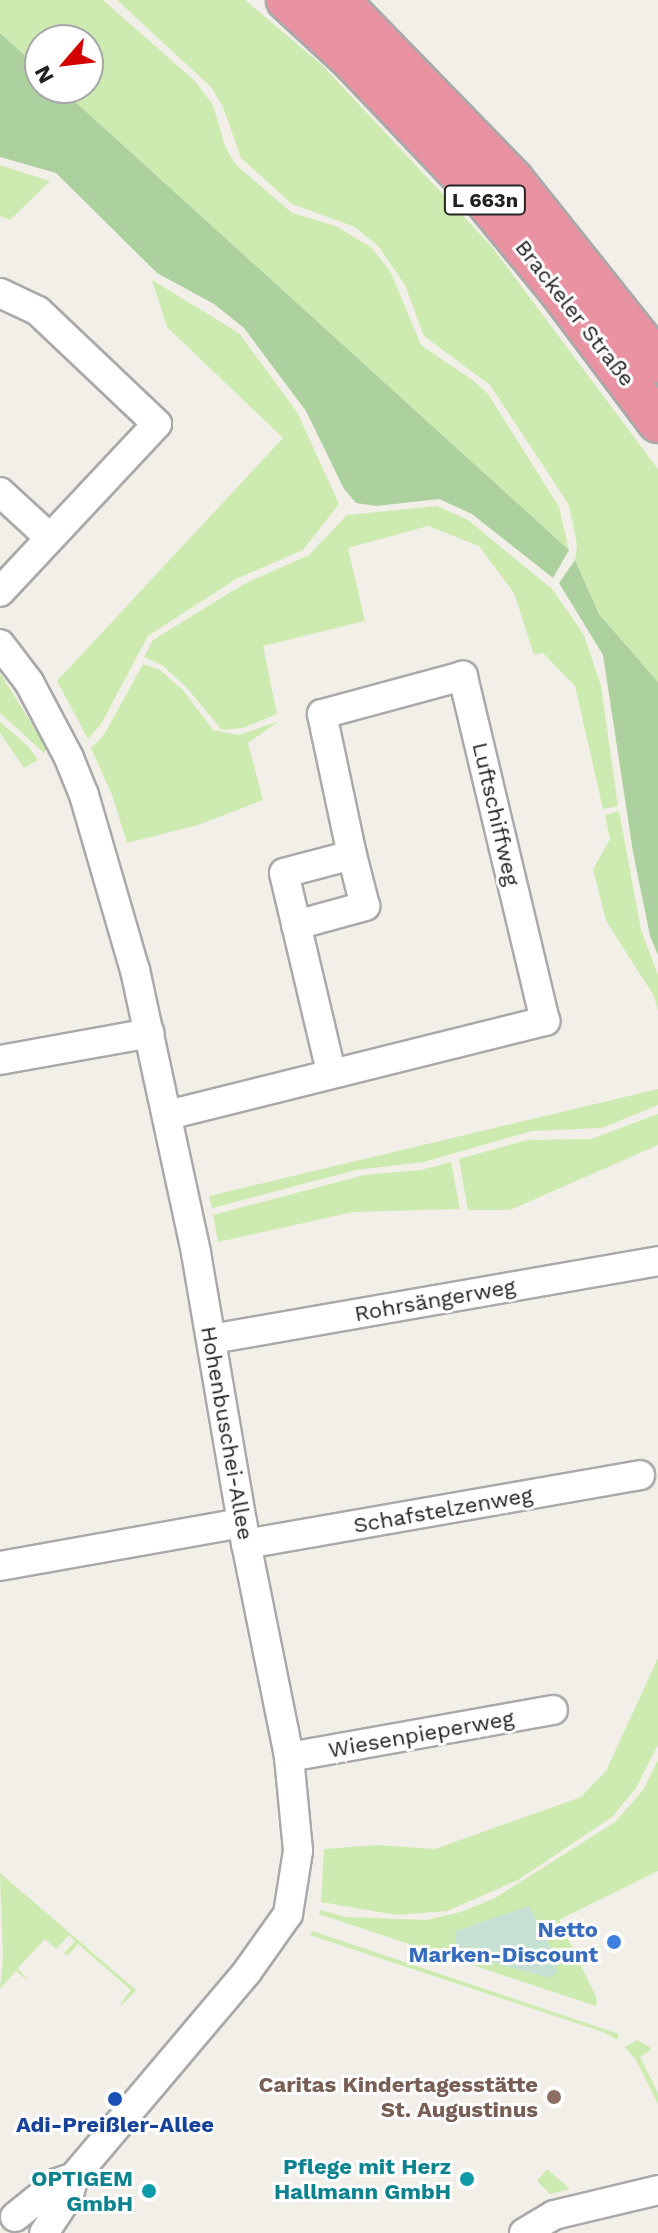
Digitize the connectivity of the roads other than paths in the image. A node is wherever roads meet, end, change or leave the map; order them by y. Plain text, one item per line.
1 (287, 0) edge
2 (338, 0) edge
3 (0, 293) edge
4 (658, 362) edge
5 (658, 422) edge
6 (0, 492) edge
7 (49, 537) junction
8 (0, 592) edge
9 (0, 644) edge
10 (352, 855) junction
11 (296, 925) junction
12 (150, 1033) junction
13 (0, 1060) edge
14 (331, 1072) junction
15 (168, 1115) junction
16 (658, 1261) edge
17 (212, 1339) junction
18 (640, 1475) dead end
19 (244, 1534) junction
20 (0, 1566) edge
21 (553, 1710) dead end
22 (289, 1757) junction
23 (74, 2177) junction
24 (658, 2190) edge
25 (17, 2222) edge
26 (44, 2233) edge
27 (524, 2233) edge

1 - 5 highway, Brackeler Straße / L 663n
2 - 4 highway, Brackeler Straße / L 663n
3 - 7 street
6 - 7 street
7 - 8 street
9 - 12 street, Hohenbuschei-Allee
10 - 11 street
10 - 11 street, Luftschiffweg
10 - 14 street, Luftschiffweg
11 - 14 street
12 - 13 street
12 - 15 street, Hohenbuschei-Allee
14 - 15 street, Luftschiffweg
15 - 17 street, Hohenbuschei-Allee
16 - 17 street, Rohrsängerweg
17 - 19 street, Hohenbuschei-Allee
18 - 19 street, Schafstelzenweg
19 - 20 street, Schafstelzenweg
19 - 22 street, Hohenbuschei-Allee
21 - 22 street, Wiesenpieperweg
22 - 23 street, Hohenbuschei-Allee
23 - 25 street, Hohenbuschei-Allee
23 - 26 street, Hohenbuschei-Allee
24 - 27 street

